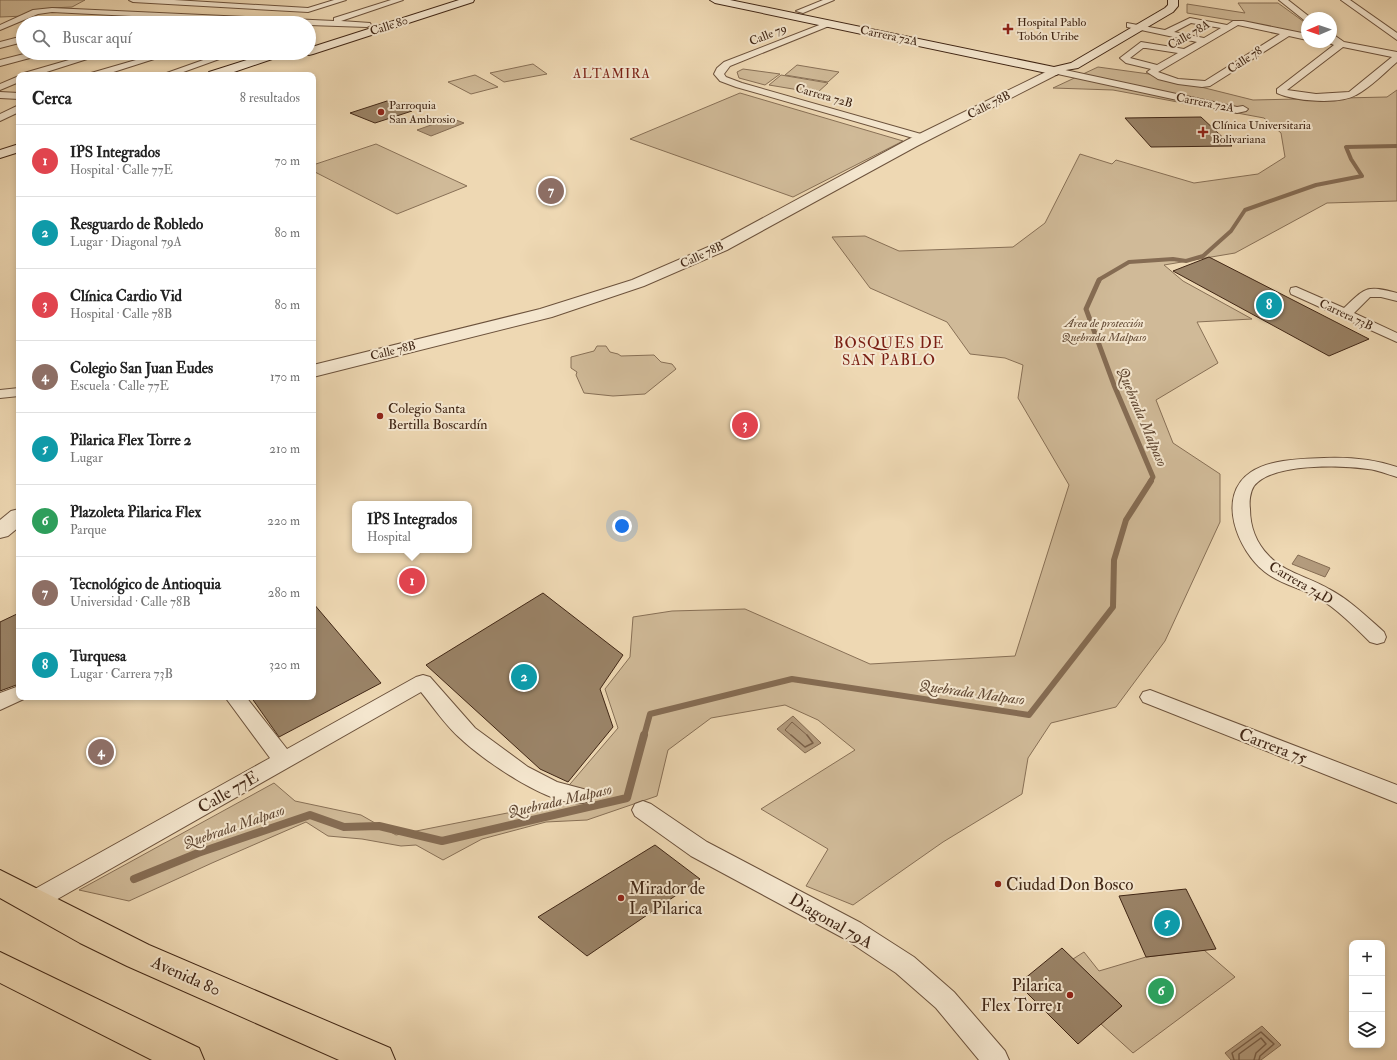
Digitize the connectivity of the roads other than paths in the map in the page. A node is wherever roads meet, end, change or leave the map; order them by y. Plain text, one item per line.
1 (128, 0) edge
2 (133, 0) edge
3 (283, 0) edge
4 (342, 0) edge
5 (399, 0) edge
6 (450, 0) edge
7 (469, 0) edge
8 (715, 0) edge
9 (830, 0) edge
10 (1173, 0) edge
11 (1283, 0) edge
12 (1345, 0) edge
13 (165, 1) edge
14 (741, 1) edge
15 (226, 3) edge
16 (1161, 4) dead end
17 (258, 7) junction
18 (800, 11) junction
19 (89, 12) junction
20 (103, 13) junction
21 (1301, 14) edge
22 (136, 15) joint
23 (29, 16) edge
24 (81, 16) edge
25 (160, 16) edge
26 (213, 16) edge
27 (16, 21) edge
28 (316, 23) edge
29 (327, 23) junction
30 (830, 24) junction
31 (367, 25) junction
32 (1130, 25) junction
33 (1143, 27) junction
34 (1226, 27) junction
35 (0, 28) edge
36 (1167, 32) junction
37 (1287, 33) junction
38 (1301, 36) edge
39 (1397, 37) edge
40 (1114, 38) junction
41 (16, 41) edge
42 (1204, 41) junction
43 (1337, 41) edge
44 (316, 42) edge
45 (1337, 43) edge
46 (1341, 44) junction
47 (0, 45) edge
48 (316, 50) edge
49 (1184, 52) junction
50 (1397, 56) edge
51 (16, 59) edge
52 (78, 60) edge
53 (145, 60) edge
54 (211, 60) edge
55 (257, 60) edge
56 (286, 60) edge
57 (1030, 62) junction
58 (0, 64) edge
59 (1054, 66) junction
60 (1155, 70) junction
61 (37, 72) edge
62 (104, 72) edge
63 (175, 72) edge
64 (222, 72) edge
65 (249, 72) edge
66 (719, 74) joint
67 (6, 75) dead end
68 (16, 77) edge
69 (16, 79) edge
70 (1201, 85) joint
71 (0, 87) edge
72 (0, 95) edge
73 (16, 96) edge
74 (16, 110) edge
75 (0, 118) edge
76 (924, 138) junction
77 (16, 140) edge
78 (0, 145) edge
79 (16, 149) edge
80 (0, 154) edge
81 (1296, 291) dead end
82 (1397, 297) edge
83 (1345, 314) junction
84 (1397, 338) edge
85 (316, 370) edge
86 (16, 392) edge
87 (0, 394) edge
88 (1397, 472) edge
89 (16, 518) edge
90 (0, 531) edge
91 (1377, 637) dead end
92 (16, 694) edge
93 (1150, 697) dead end
94 (236, 700) edge
95 (0, 702) edge
96 (284, 760) junction
97 (1397, 794) edge
98 (579, 796) dead end
99 (643, 810) dead end
100 (0, 883) edge
101 (32, 902) junction
102 (0, 967) edge
103 (188, 1060) edge
104 (378, 1060) edge
105 (996, 1060) edge

1 - 20 street
2 - 13 street
3 - 17 street
4 - 17 street
5 - 29 street
6 - 31 main road, Calle 80
7 - 48 main road, Calle 80
8 - 14 main road, Carrera 72A
9 - 18 street, Calle 79
10 - 33 main road, Calle 78B
11 - 21 street
12 - 39 street
13 - 15 street
14 - 18 main road, Carrera 72A
14 - 30 main road, Carrera 72A
15 - 17 street
15 - 26 street
16 - 32 main road, Calle 78B
18 - 57 main road, Carrera 72A
19 - 20 street
19 - 23 street
19 - 24 street
20 - 22 street
22 - 25 street
27 - 35 street
28 - 29 street
29 - 31 street
30 - 57 main road, Carrera 72A
30 - 66 street, Calle 79
31 - 44 main road, Calle 80
32 - 33 street
32 - 40 main road, Calle 78B
33 - 36 street
33 - 40 main road, Calle 78B
34 - 36 street
34 - 37 street, Calle 78A
34 - 42 street, Calle 78A
36 - 42 street
37 - 38 street
37 - 70 street, Calle 78
40 - 59 main road, Calle 78B
40 - 59 main road, Calle 78B
41 - 47 street
42 - 49 street, Calle 78A
43 - 46 street
45 - 46 street
46 - 50 street
46 - 50 street
49 - 60 street, Calle 78A
49 - 60 street
51 - 58 street
52 - 61 street
53 - 62 street
54 - 63 street
55 - 64 main road
56 - 65 main road, Calle 80
57 - 59 main road
57 - 59 main road
59 - 59 street, Carrera 72A
59 - 76 main road, Calle 78B
60 - 70 street, Carrera 72A
66 - 76 street, Carrera 72B
67 - 68 street
69 - 71 street
72 - 73 street
74 - 75 street
76 - 85 main road, Calle 78B
77 - 78 main road
79 - 80 main road
81 - 83 street, Carrera 73B
82 - 83 street
83 - 84 street, Carrera 73B
86 - 87 street
88 - 91 street, Carrera 74D
89 - 90 main road
92 - 95 street
93 - 97 street, Carrera 75
94 - 96 street
96 - 98 street, Calle 77E
96 - 101 street, Calle 77E
99 - 105 street, Diagonal 79A
100 - 101 main road, Avenida 80
101 - 104 main road, Avenida 80
102 - 103 main road

